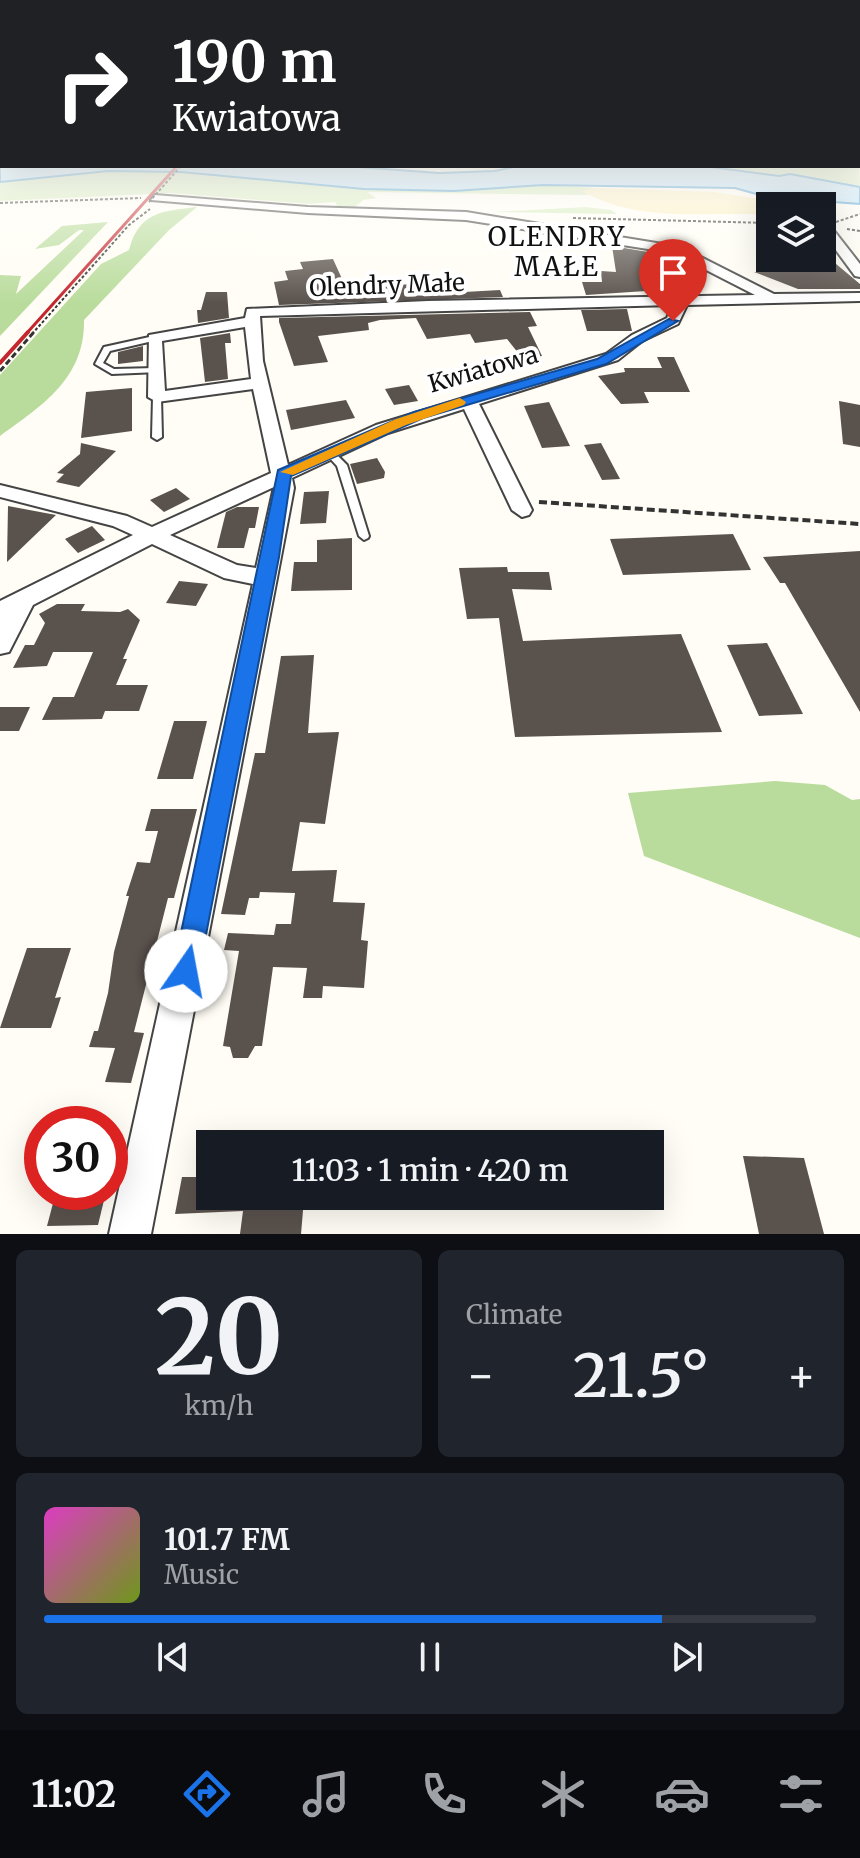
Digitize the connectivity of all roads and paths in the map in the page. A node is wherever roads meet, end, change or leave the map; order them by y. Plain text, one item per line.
1 (162, 189) edge
2 (152, 200) junction
3 (0, 203) edge
4 (860, 214) edge
5 (572, 218) dead end
6 (836, 221) edge
7 (756, 223) edge
8 (836, 233) edge
9 (860, 273) edge
10 (772, 297) junction
11 (860, 297) edge
12 (681, 300) junction
13 (252, 317) junction
14 (154, 338) junction
15 (156, 370) junction
16 (0, 371) edge
17 (261, 383) junction
18 (157, 397) junction
19 (468, 400) junction
20 (157, 437) dead end
21 (330, 453) junction
22 (284, 473) junction
23 (0, 491) edge
24 (518, 503) joint
25 (860, 524) edge
26 (154, 536) junction
27 (364, 536) dead end
28 (266, 578) junction
29 (24, 599) junction
30 (0, 611) edge
31 (0, 645) edge
32 (130, 1234) edge

1 - 2 path, bridge
2 - 3 path
2 - 10 street
2 - 16 path
4 - 6 path
5 - 7 path
8 - 9 street
10 - 11 street, Olendry Małe
10 - 12 street, Olendry Małe
12 - 13 street, Olendry Małe
12 - 19 street, Kwiatowa
13 - 14 street, Olendry Małe
13 - 17 street
14 - 15 street
14 - 15 lane
15 - 18 street
17 - 18 street
17 - 22 street
18 - 20 lane
19 - 21 street, Kwiatowa
19 - 24 street
21 - 22 street, Kwiatowa
21 - 27 lane
22 - 26 street, Kwiatowa
22 - 28 street
23 - 26 street
24 - 25 path
26 - 28 street
26 - 29 street, Kwiatowa
28 - 32 street
29 - 30 street, Kwiatowa
29 - 31 street

